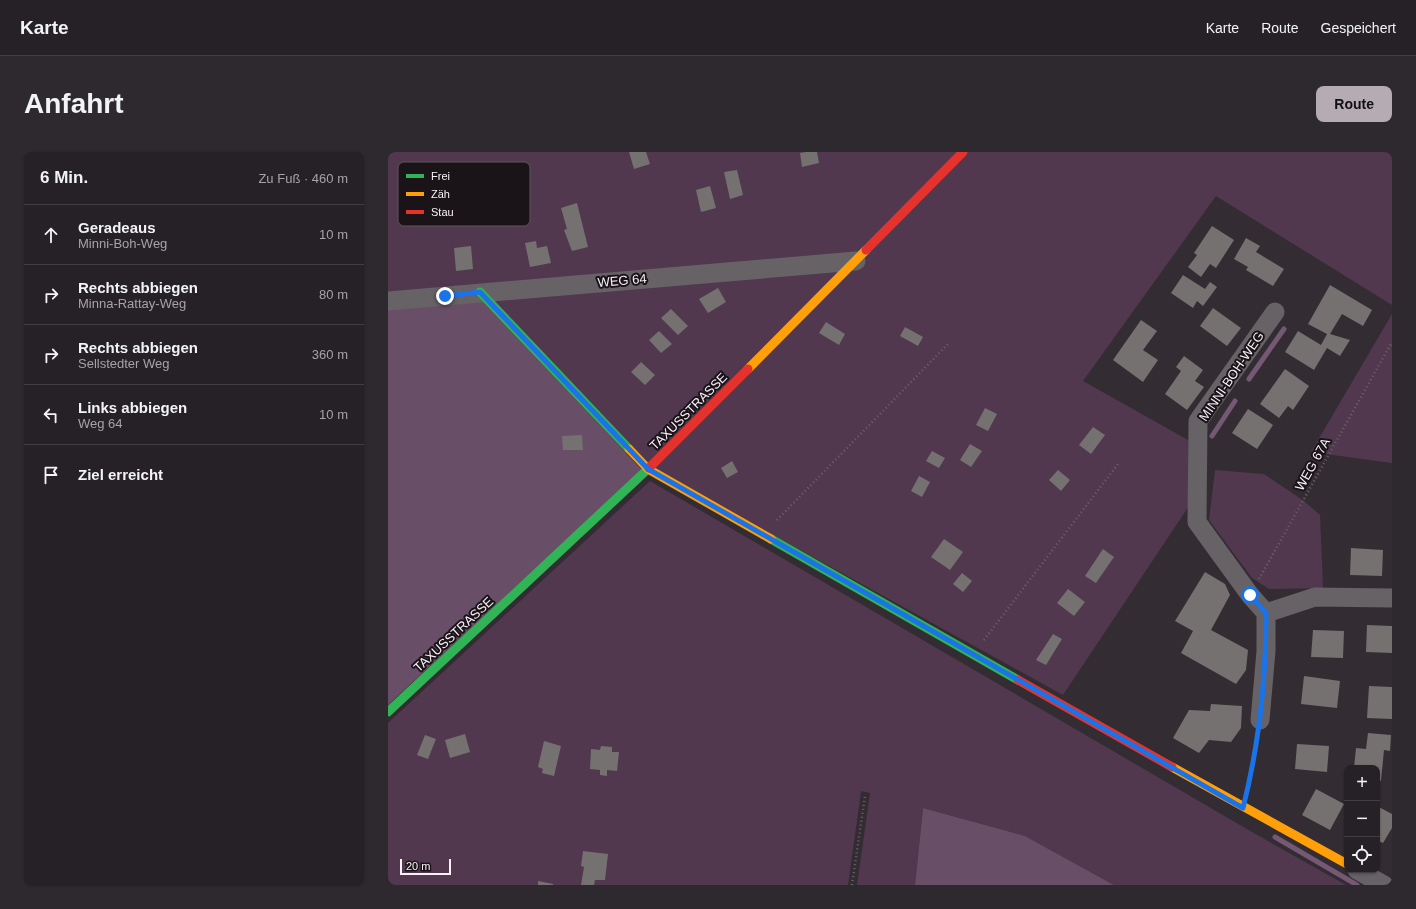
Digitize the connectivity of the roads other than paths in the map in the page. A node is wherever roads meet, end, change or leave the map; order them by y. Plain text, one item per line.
1 (963, 152) edge
2 (856, 261) junction
3 (480, 292) junction
4 (388, 301) edge
5 (1275, 312) dead end
6 (648, 469) junction
7 (1392, 598) edge
8 (1266, 613) junction
9 (388, 712) edge
10 (1260, 720) road end
11 (1344, 862) edge
12 (1362, 873) edge
13 (1384, 885) edge

1 - 2 street, TAXUSSTRASSE
2 - 3 street, WEG 64
2 - 6 street, TAXUSSTRASSE
3 - 4 street, WEG 64
3 - 6 street
5 - 8 street, MINNI-BOH-WEG
6 - 9 street, TAXUSSTRASSE
6 - 11 street
7 - 8 street
8 - 10 street
12 - 13 street

